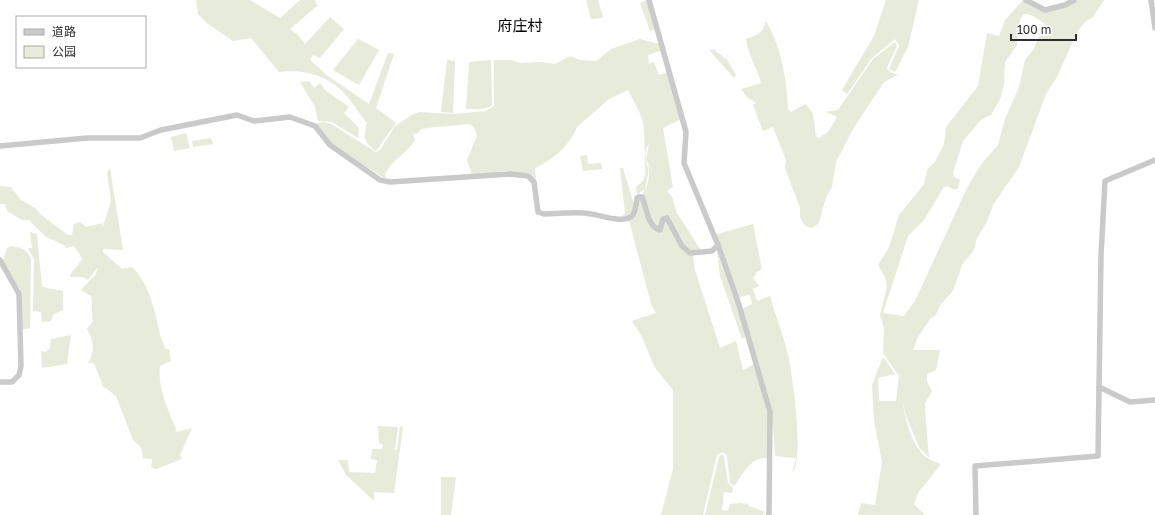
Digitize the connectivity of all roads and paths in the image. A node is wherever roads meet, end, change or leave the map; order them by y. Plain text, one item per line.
1 (649, 0) edge
2 (1026, 0) edge
3 (1074, 0) edge
4 (1152, 0) edge
5 (1155, 28) edge
6 (0, 146) edge
7 (1155, 160) edge
8 (718, 245) junction
9 (0, 260) edge
10 (0, 382) edge
11 (1100, 387) junction
12 (1155, 400) edge
13 (769, 515) edge
14 (976, 515) edge

1 - 8 street
2 - 3 street
4 - 5 street
6 - 8 street
7 - 11 street
8 - 13 street
9 - 10 street
11 - 12 street
11 - 14 street

